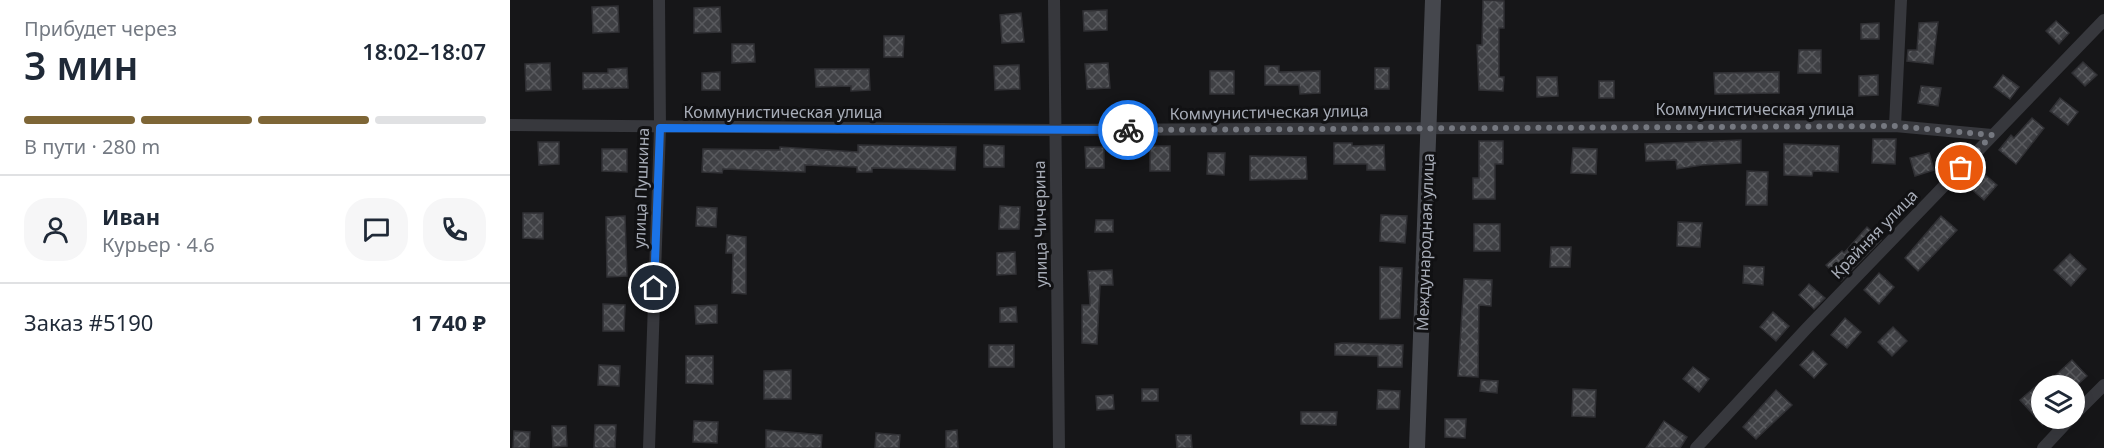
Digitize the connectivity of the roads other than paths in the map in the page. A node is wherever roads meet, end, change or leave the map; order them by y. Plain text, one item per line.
1 (659, 0) edge
2 (1054, 0) edge
3 (1433, 0) edge
4 (1901, 0) edge
5 (2104, 20) edge
6 (510, 125) edge
7 (1895, 126) junction
8 (1429, 127) junction
9 (660, 128) junction
10 (1056, 130) junction
11 (1992, 135) junction
12 (2104, 385) edge
13 (2085, 405) edge
14 (2061, 429) edge
15 (649, 448) edge
16 (1059, 448) edge
17 (1417, 448) edge
18 (1696, 448) edge
19 (2043, 448) edge

1 - 9 street, улица Пушкина
2 - 10 street, улица Чичерина
3 - 8 street, Международная улица
4 - 7 street
5 - 11 street, Крайняя улица
6 - 9 street, Коммунистическая улица
7 - 8 street, Коммунистическая улица
7 - 11 street, Коммунистическая улица
8 - 10 street, Коммунистическая улица
8 - 17 street, Международная улица
9 - 10 street, Коммунистическая улица
9 - 15 street, улица Пушкина
10 - 16 street, улица Чичерина
11 - 18 street, Крайняя улица
12 - 13 street
14 - 19 street

